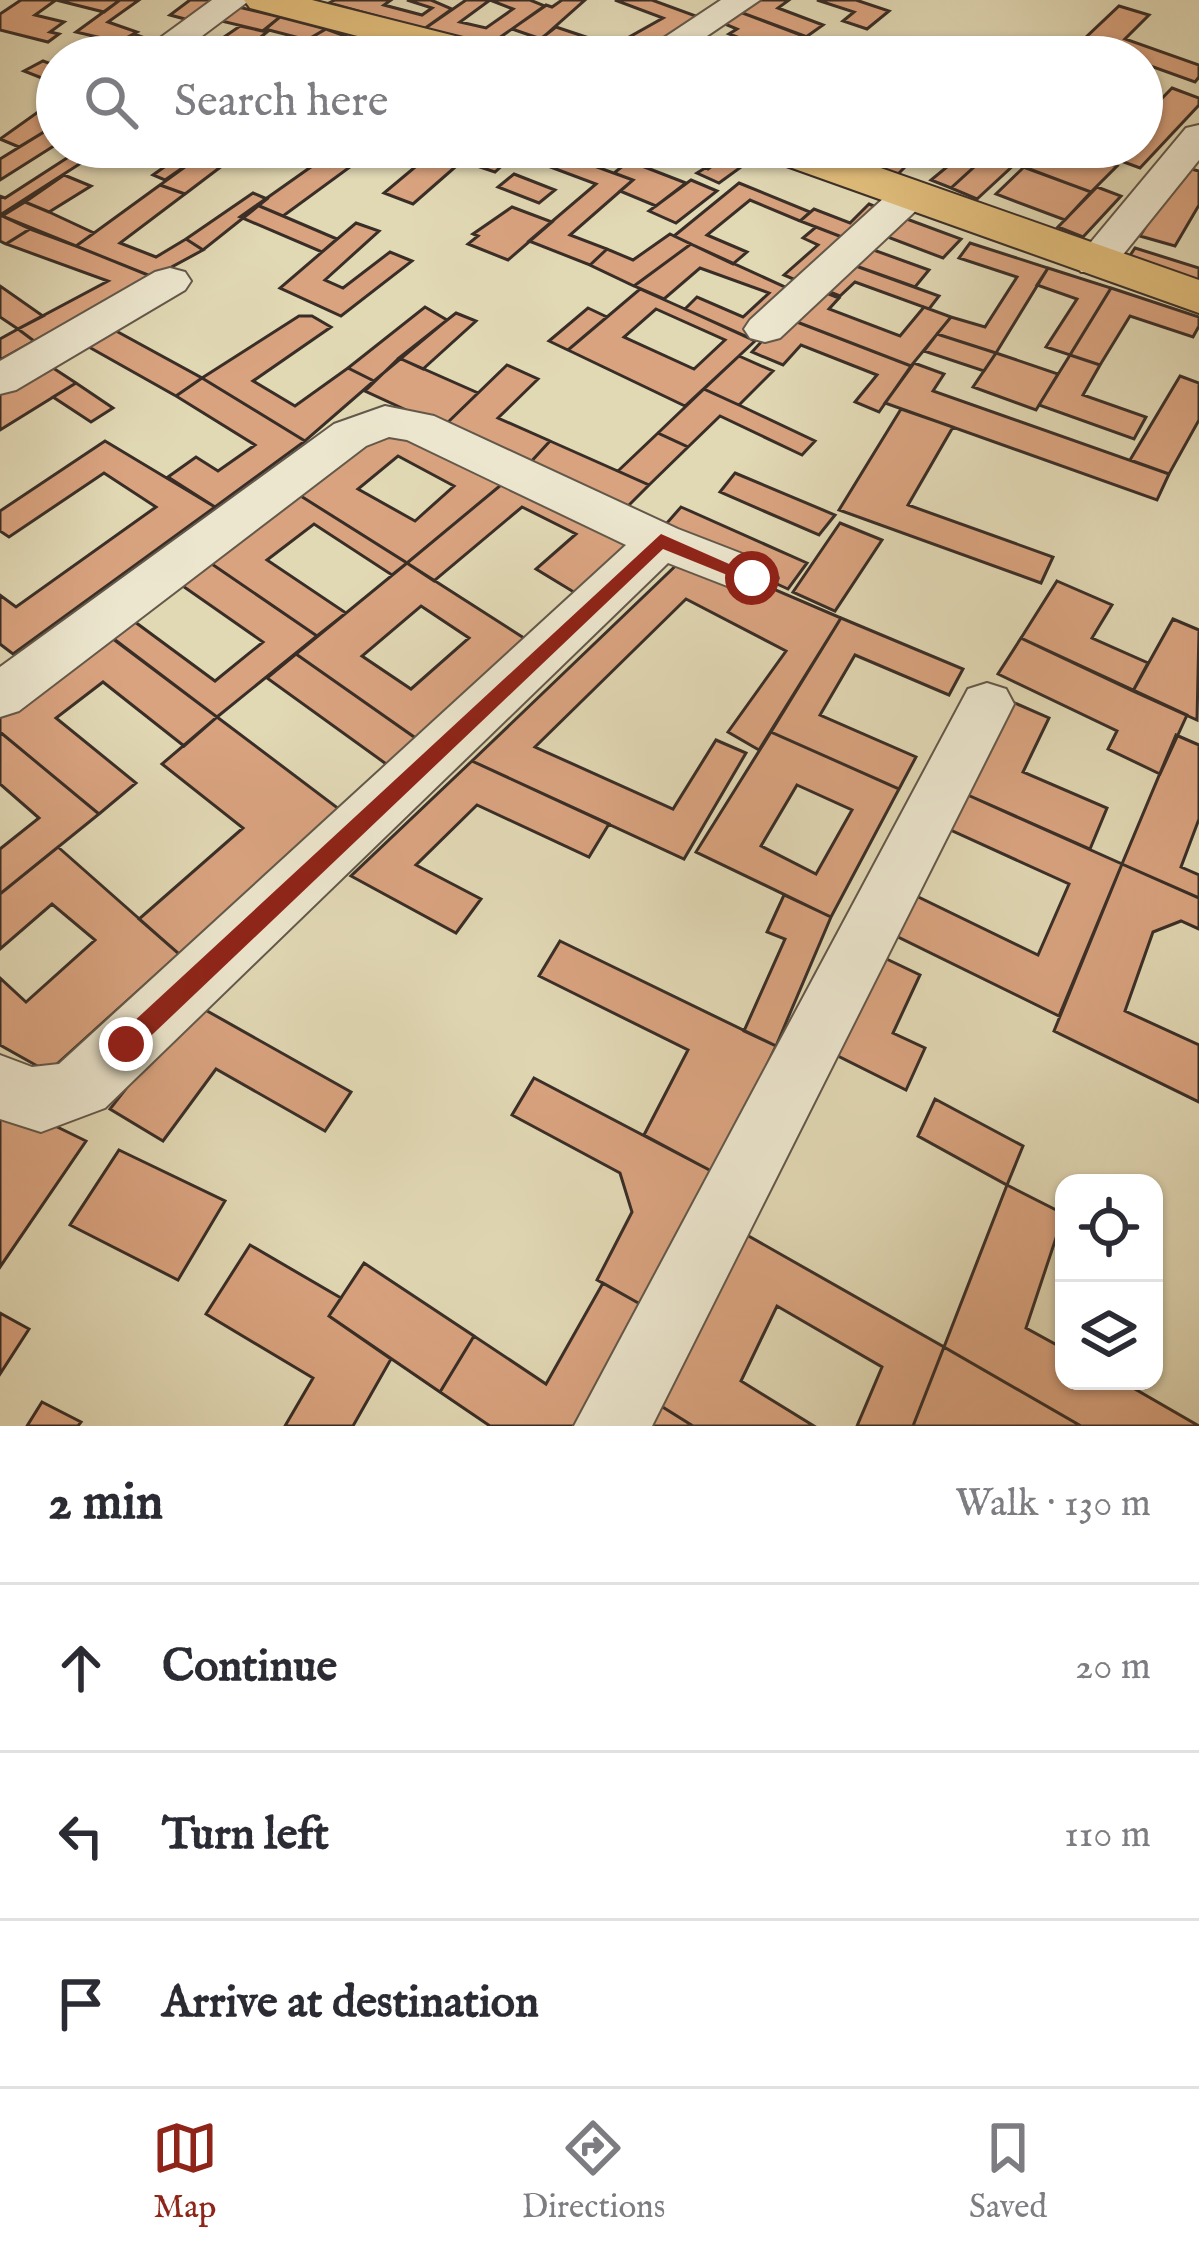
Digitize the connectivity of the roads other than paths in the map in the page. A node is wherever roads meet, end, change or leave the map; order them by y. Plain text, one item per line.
1 (234, 0) edge
2 (264, 0) edge
3 (744, 0) edge
4 (182, 36) edge
5 (405, 36) edge
6 (686, 36) edge
7 (1196, 144) edge
8 (835, 168) edge
9 (910, 195) junction
10 (1095, 263) junction
11 (170, 281) dead end
12 (1199, 297) edge
13 (765, 329) dead end
14 (0, 380) edge
15 (661, 541) junction
16 (752, 578) dead end
17 (0, 696) edge
18 (987, 704) dead end
19 (0, 1086) edge
20 (612, 1426) edge

1 - 4 street
2 - 5 main road
3 - 6 street
7 - 10 street
8 - 9 main road
9 - 10 main road
9 - 13 street
10 - 12 main road
11 - 14 street
15 - 16 street
15 - 17 street
15 - 19 street
18 - 20 street

